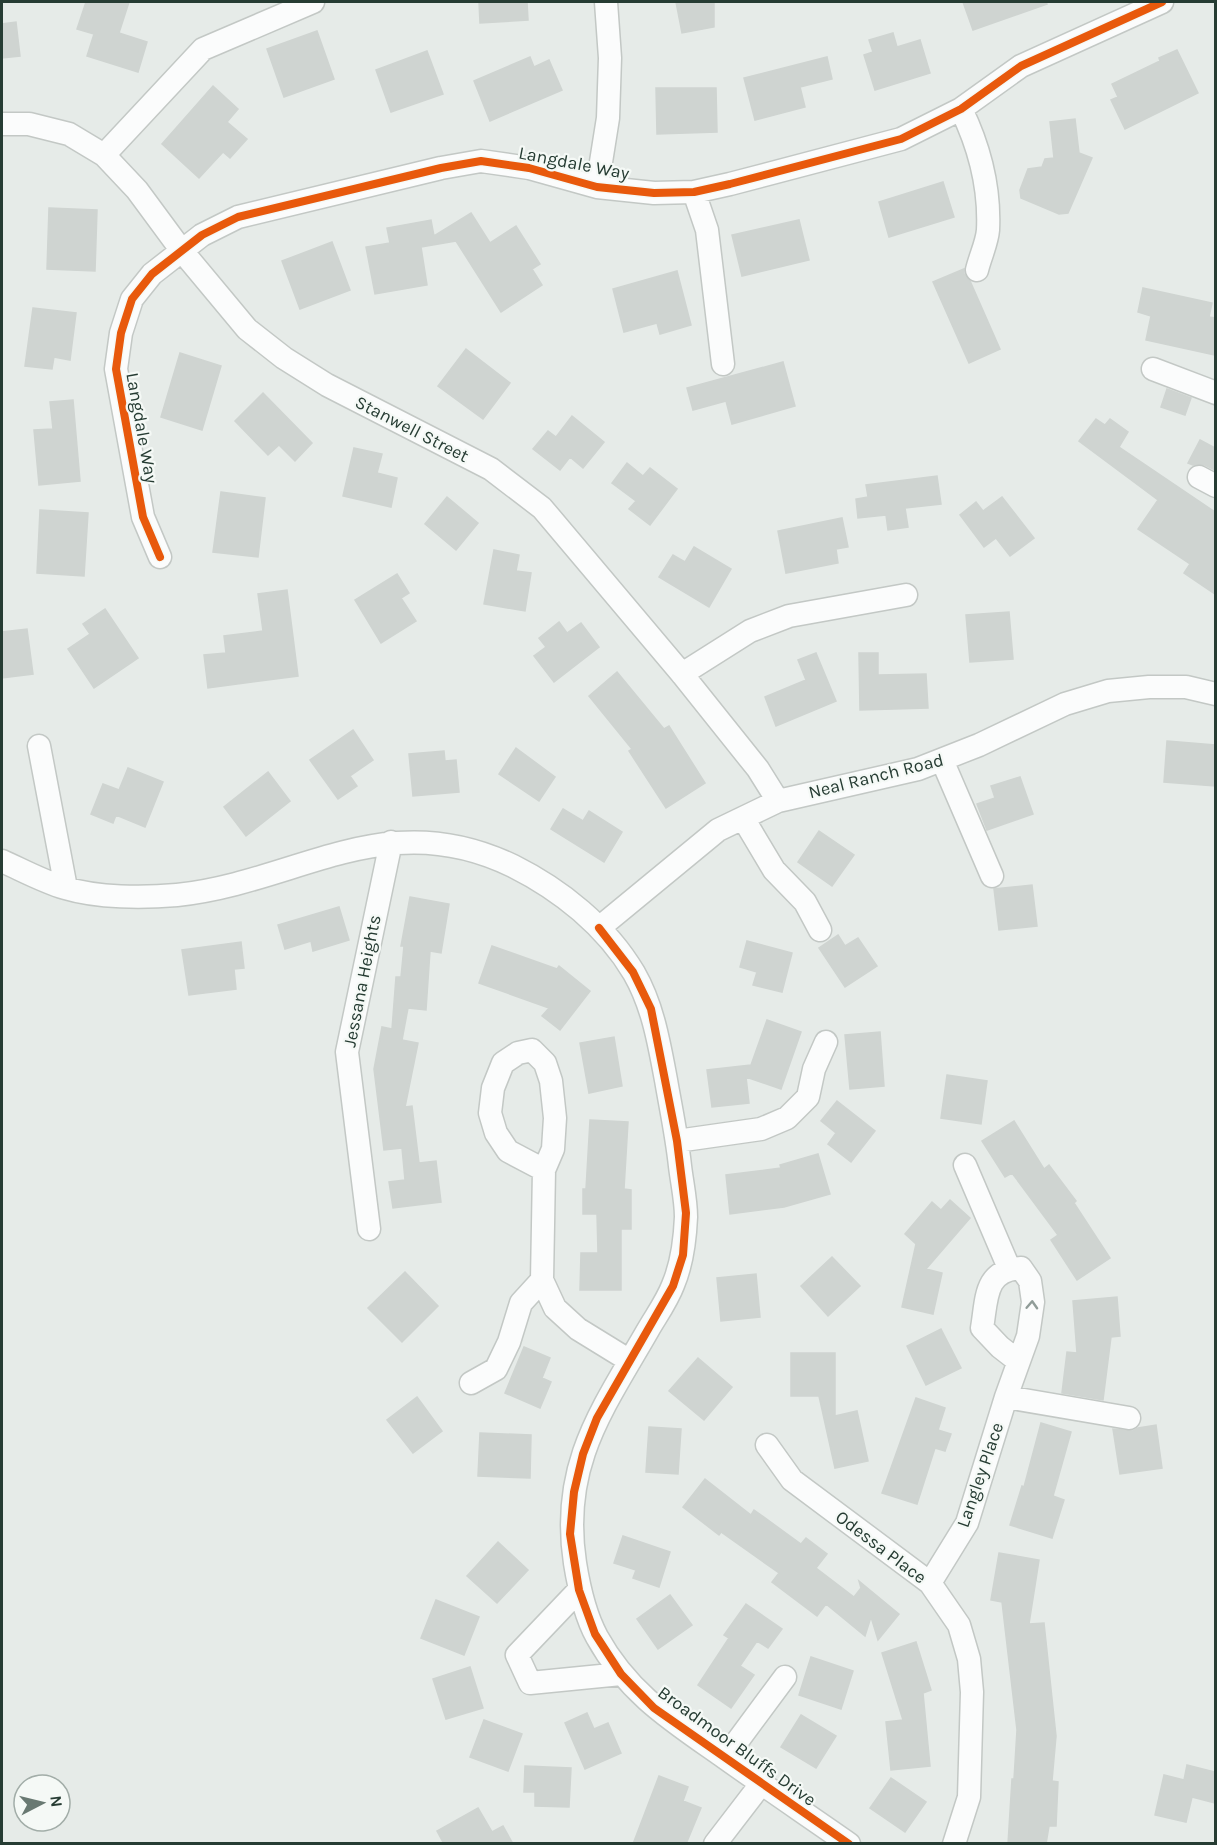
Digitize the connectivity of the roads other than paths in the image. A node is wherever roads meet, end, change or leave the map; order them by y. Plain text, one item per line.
1 (313, 2) edge
2 (606, 2) edge
3 (1162, 2) edge
4 (961, 108) junction
5 (2, 124) edge
6 (104, 155) junction
7 (597, 187) junction
8 (694, 192) junction
9 (182, 251) junction
10 (977, 270) dead end
11 (723, 364) dead end
12 (1153, 369) dead end
13 (1215, 393) edge
14 (160, 556) dead end
15 (906, 595) dead end
16 (682, 674) junction
17 (1215, 694) edge
18 (39, 746) dead end
19 (942, 760) junction
20 (778, 801) junction
21 (743, 818) junction
22 (391, 842) junction
23 (2, 861) edge
24 (992, 876) dead end
25 (66, 888) junction
26 (599, 928) junction
27 (820, 930) dead end
28 (826, 1042) dead end
29 (677, 1141) junction
30 (965, 1166) dead end
31 (544, 1170) junction
32 (369, 1229) dead end
33 (1009, 1269) junction
34 (542, 1280) junction
35 (630, 1361) junction
36 (1018, 1361) junction
37 (471, 1383) dead end
38 (1006, 1397) junction
39 (1129, 1418) dead end
40 (766, 1445) dead end
41 (930, 1583) junction
42 (579, 1590) junction
43 (621, 1674) junction
44 (785, 1677) dead end
45 (725, 1758) junction
46 (761, 1784) junction
47 (715, 1844) edge
48 (849, 1844) edge
49 (954, 1844) edge

1 - 6 street
2 - 7 street
3 - 4 street, Langdale Way
4 - 8 street, Langdale Way
4 - 10 street
5 - 6 street, Stanwell Street
6 - 9 street, Stanwell Street
7 - 8 street, Langdale Way
7 - 9 street, Langdale Way
8 - 11 street
9 - 14 street, Langdale Way
9 - 16 street, Stanwell Street
12 - 13 street
15 - 16 street
16 - 20 street, Stanwell Street
17 - 19 street, Neal Ranch Road
18 - 25 street
19 - 20 street, Neal Ranch Road
19 - 24 street
20 - 21 street, Neal Ranch Road
21 - 26 street, Neal Ranch Road
21 - 27 street
22 - 25 street, Broadmoor Bluffs Drive
22 - 26 street, Broadmoor Bluffs Drive
22 - 32 street, Jessana Heights
23 - 25 street, Broadmoor Bluffs Drive
26 - 29 street, Broadmoor Bluffs Drive
28 - 29 street
29 - 35 street, Broadmoor Bluffs Drive
30 - 33 street
31 - 31 street
31 - 34 street
36 -> 33 street, Langley Place
33 - 36 street
34 - 35 street
34 - 37 street
35 - 42 street, Broadmoor Bluffs Drive
36 - 38 street, Langley Place
38 - 39 street
38 - 41 street, Langley Place
40 - 41 street, Odessa Place
41 - 49 street, Odessa Place
42 - 43 street, Broadmoor Bluffs Drive
42 - 43 street
43 - 45 street, Broadmoor Bluffs Drive
44 - 45 street
45 - 46 street, Broadmoor Bluffs Drive
46 - 47 street
46 - 48 street, Broadmoor Bluffs Drive

